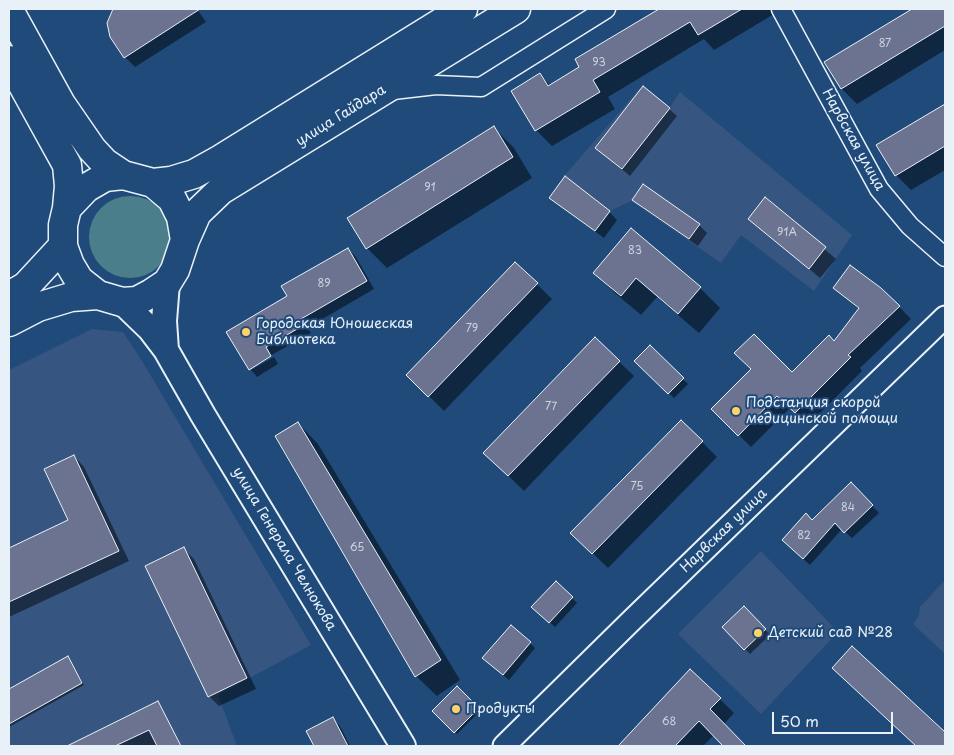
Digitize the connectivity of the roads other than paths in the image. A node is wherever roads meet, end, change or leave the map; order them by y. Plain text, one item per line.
1 (463, 9) edge
2 (516, 9) edge
3 (606, 9) edge
4 (781, 9) edge
5 (9, 10) edge
6 (9, 60) edge
7 (376, 93) junction
8 (123, 175) junction
9 (153, 183) junction
10 (67, 208) junction
11 (185, 240) junction
12 (63, 246) junction
13 (945, 257) edge
14 (167, 283) junction
15 (9, 296) edge
16 (110, 299) junction
17 (945, 317) edge
18 (9, 322) edge
19 (166, 350) junction
20 (403, 746) edge
21 (504, 746) edge

1 - 9 main road, улица Гайдара
2 - 7 main road, улица Гайдара
3 - 7 street
4 - 13 street, Нарвская улица
5 - 8 main road
6 - 10 main road
7 - 11 main road, улица Гайдара
8 - 9 main road, улица Гайдара
8 - 10 main road, улица Гайдара
9 - 11 main road, улица Гайдара
10 - 12 main road
11 - 14 main road, улица Гайдара
12 - 15 main road
12 - 16 main road
14 - 16 main road
14 - 19 main road, улица Генерала Челнокова
16 - 18 main road
16 - 19 main road, улица Генерала Челнокова
17 - 21 street, Нарвская улица
19 - 20 main road, улица Генерала Челнокова

